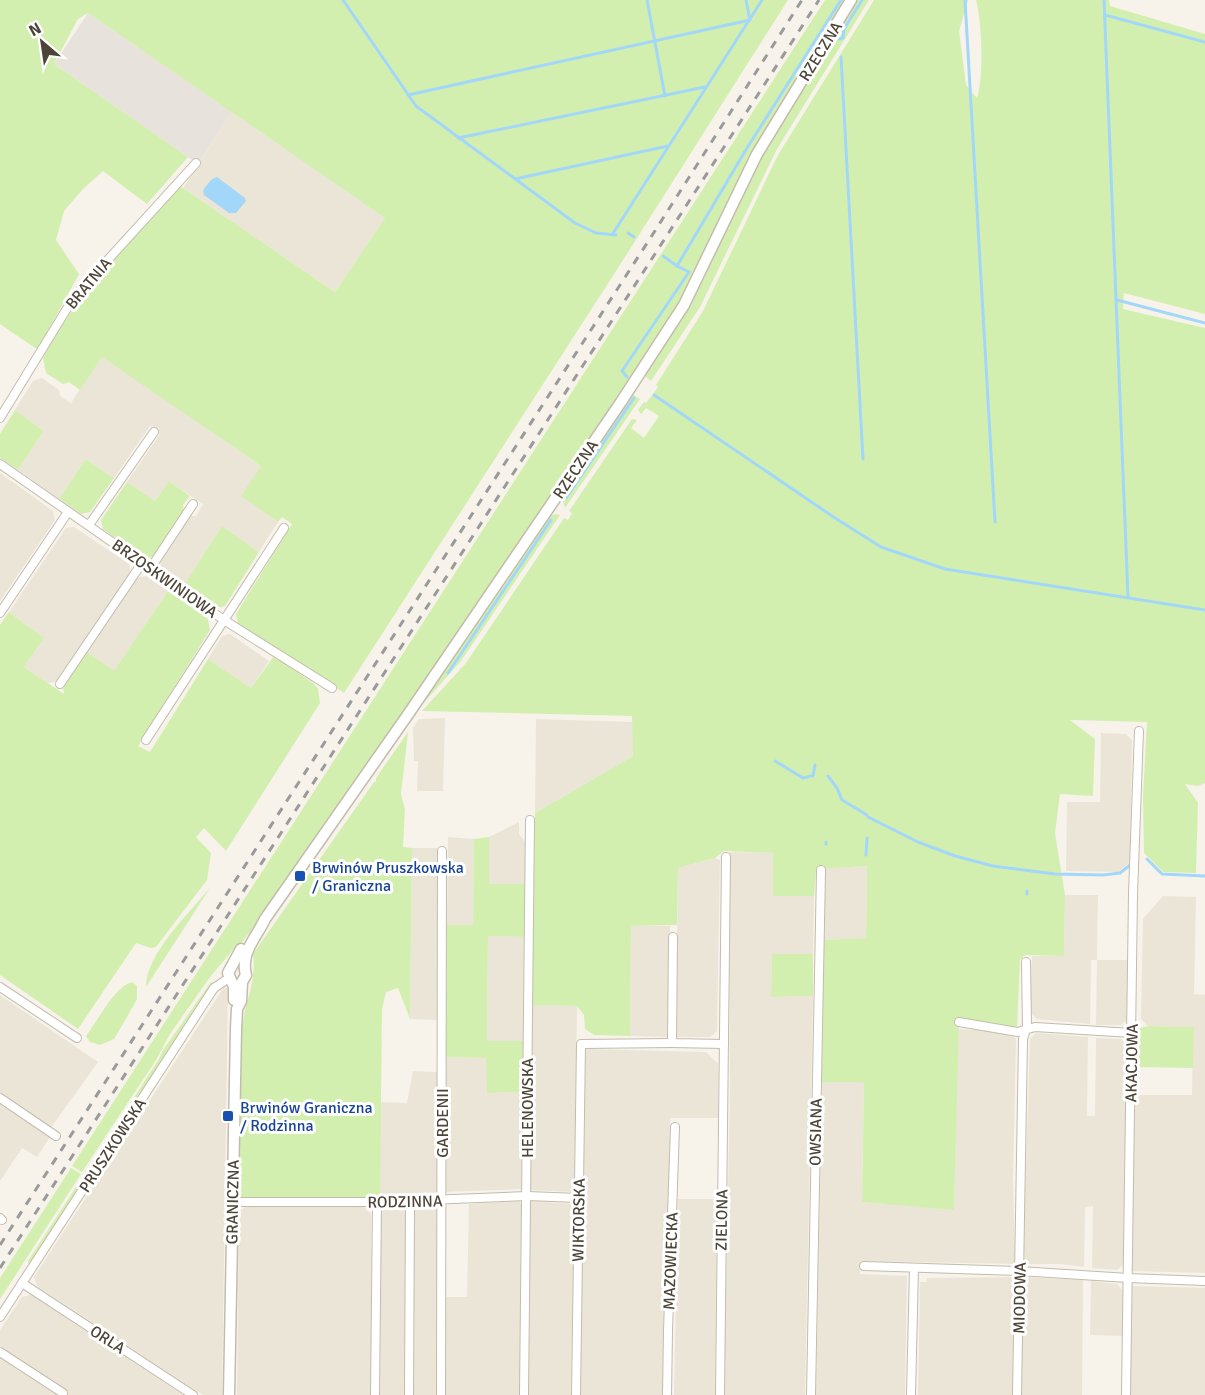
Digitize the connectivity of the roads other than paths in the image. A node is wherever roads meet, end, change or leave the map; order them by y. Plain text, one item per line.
1 (851, 0) edge
2 (196, 163) dead end
3 (1, 413) edge
4 (154, 432) dead end
5 (0, 464) edge
6 (193, 504) dead end
7 (68, 512) junction
8 (89, 525) junction
9 (284, 528) dead end
10 (142, 563) junction
11 (150, 569) junction
12 (0, 613) edge
13 (224, 620) junction
14 (60, 684) dead end
15 (332, 688) dead end
16 (1139, 731) dead end
17 (146, 740) dead end
18 (530, 820) dead end
19 (442, 851) dead end
20 (726, 856) dead end
21 (821, 870) dead end
22 (673, 937) dead end
23 (1026, 962) dead end
24 (236, 975) junction
25 (0, 987) edge
26 (959, 1022) dead end
27 (1026, 1030) junction
28 (1132, 1033) junction
29 (77, 1038) dead end
30 (672, 1043) junction
31 (724, 1044) junction
32 (0, 1098) edge
33 (675, 1126) dead end
34 (56, 1136) dead end
35 (527, 1196) junction
36 (579, 1198) junction
37 (442, 1200) junction
38 (410, 1201) junction
39 (232, 1202) junction
40 (377, 1202) junction
41 (864, 1266) dead end
42 (914, 1268) junction
43 (1019, 1270) junction
44 (1128, 1278) junction
45 (1205, 1281) edge
46 (22, 1283) junction
47 (0, 1317) edge
48 (0, 1352) edge
49 (63, 1393) dead end
50 (193, 1395) edge
51 (229, 1395) edge
52 (375, 1395) edge
53 (409, 1395) edge
54 (441, 1395) edge
55 (524, 1395) edge
56 (576, 1395) edge
57 (667, 1395) edge
58 (720, 1395) edge
59 (811, 1395) edge
60 (911, 1395) edge
61 (1017, 1395) edge
62 (1126, 1395) edge

1 - 24 street, RZECZNA
2 - 3 street, BRATNIA
4 - 8 street
5 - 7 street, BRZOSKWINIOWA
6 - 11 street
7 - 8 street, BRZOSKWINIOWA
7 - 12 street
8 - 10 street, BRZOSKWINIOWA
9 - 13 street
10 - 11 street, BRZOSKWINIOWA
10 - 14 street
11 - 13 street, BRZOSKWINIOWA
13 - 15 street, BRZOSKWINIOWA
13 - 17 street
16 - 28 street, AKACJOWA
18 - 35 street, HELENOWSKA
19 - 37 street, GARDENII
20 - 31 street, ZIELONA
21 - 59 street, OWSIANA
22 - 30 street
23 - 27 street, MIODOWA
24 - 39 street, GRANICZNA
24 - 46 street, PRUSZKOWSKA
25 - 29 street
26 - 27 street
27 - 28 street
27 - 43 street, MIODOWA
28 - 44 street, AKACJOWA
30 - 31 street
30 - 36 street, WIKTORSKA
31 - 58 street, ZIELONA
32 - 34 street
33 - 57 street, MAZOWIECKA
35 - 36 street, RODZINNA
35 - 37 street, RODZINNA
35 - 55 street, HELENOWSKA
36 - 56 street, WIKTORSKA
37 - 38 street, RODZINNA
37 - 54 street, GARDENII
38 - 40 street, RODZINNA
38 - 53 street
39 - 40 street, RODZINNA
39 - 51 street, GRANICZNA
40 - 52 street
41 - 42 street
42 - 43 street
42 - 60 street
43 - 44 street
43 - 61 street, MIODOWA
44 - 45 street
44 - 62 street, AKACJOWA
46 - 47 street, PRUSZKOWSKA
46 - 50 street, ORLA
48 - 49 street

